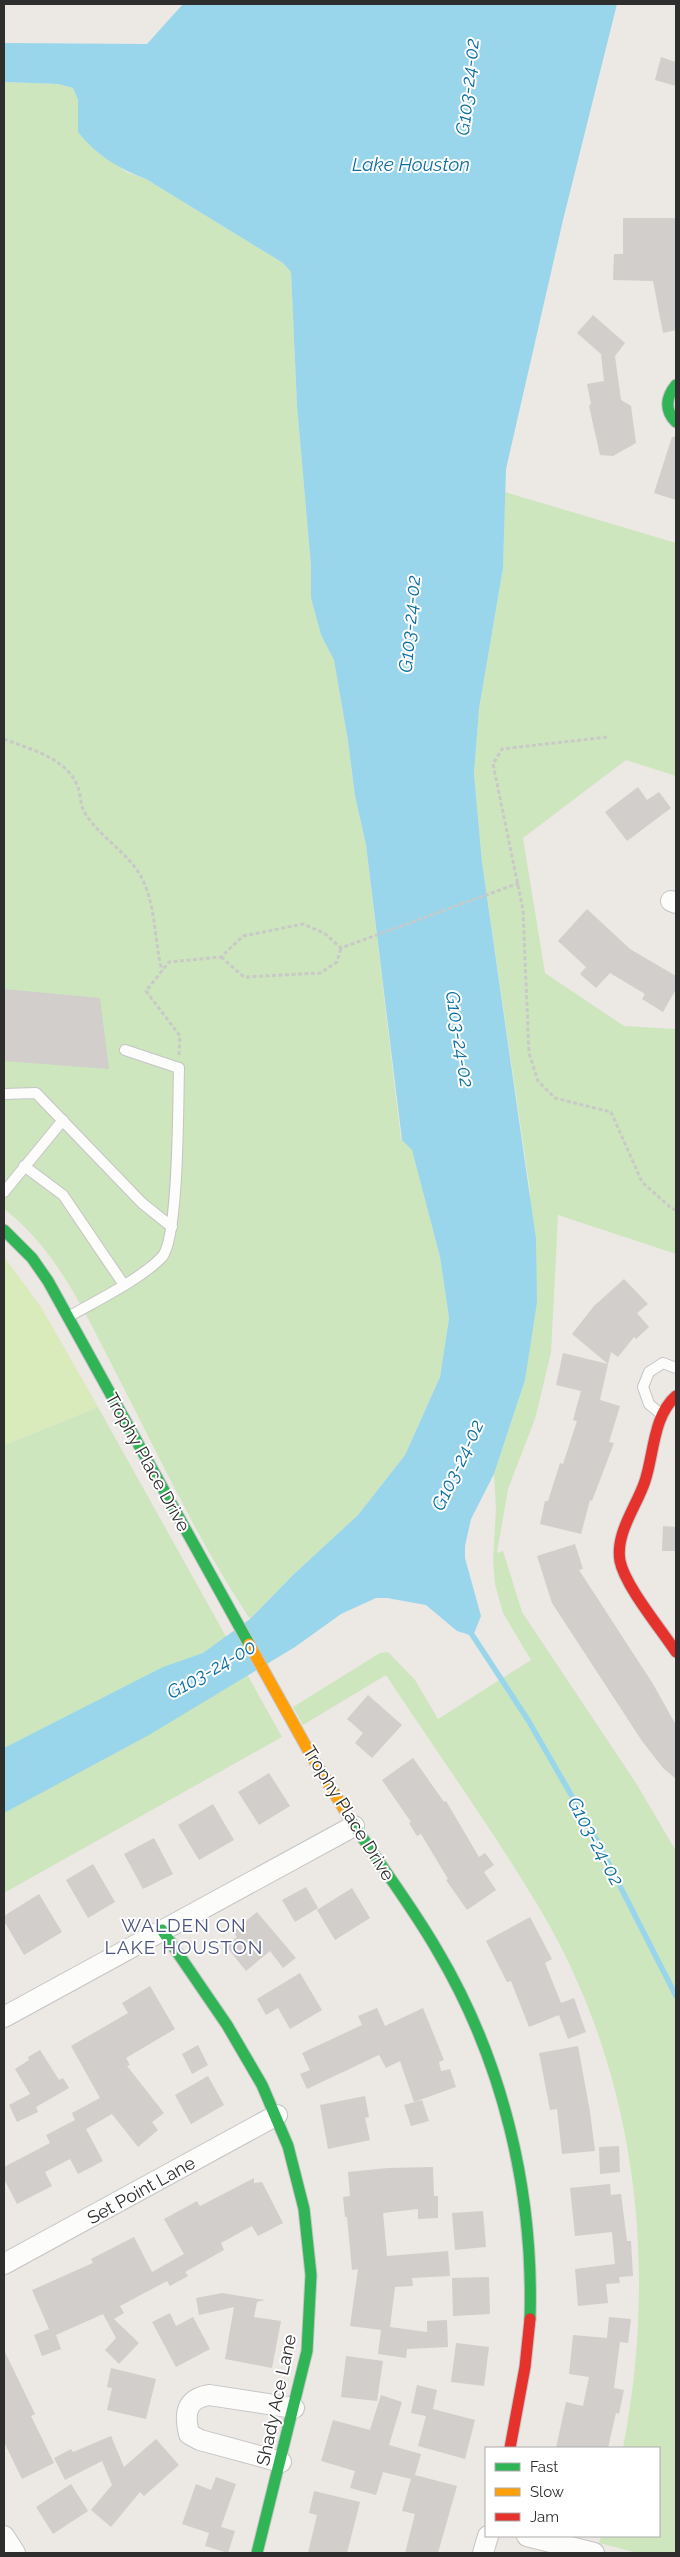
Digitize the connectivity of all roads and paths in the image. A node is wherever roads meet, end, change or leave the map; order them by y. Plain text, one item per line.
1 (676, 385) edge
2 (676, 422) edge
3 (607, 737) dead end
4 (4, 739) edge
5 (518, 883) junction
6 (341, 948) junction
7 (222, 957) junction
8 (162, 971) junction
9 (125, 1050) dead end
10 (179, 1068) junction
11 (4, 1094) edge
12 (63, 1120) junction
13 (24, 1166) junction
14 (4, 1192) edge
15 (676, 1210) edge
16 (172, 1227) junction
17 (4, 1230) edge
18 (124, 1285) junction
19 (68, 1317) junction
20 (676, 1368) edge
21 (676, 1396) edge
22 (663, 1416) junction
23 (676, 1652) edge
24 (354, 1826) junction
25 (162, 1930) junction
26 (4, 2017) edge
27 (277, 2115) junction
28 (4, 2264) edge
29 (294, 2408) junction
30 (510, 2447) edge
31 (280, 2462) junction
32 (4, 2536) edge
33 (488, 2537) edge
34 (531, 2537) edge
35 (16, 2553) edge
36 (257, 2553) edge
37 (484, 2553) edge
38 (594, 2553) edge

1 - 2 street
3 - 5 path
4 - 8 path
5 - 6 path
5 - 15 path
6 - 7 path
6 - 7 path
7 - 8 path
8 - 10 path
9 - 10 lane
10 - 16 lane
11 - 12 lane
12 - 13 lane
12 - 16 lane
13 - 14 lane
13 - 18 lane
16 - 18 lane
17 - 19 street, Trophy Place Drive
18 - 19 lane
19 - 24 street, Trophy Place Drive
20 - 22 lane
21 - 22 street
22 - 23 street
24 - 25 street
24 - 30 street, Trophy Place Drive
25 - 26 street
25 - 27 street, Shady Ace Lane
27 - 28 street, Set Point Lane
27 - 29 street, Shady Ace Lane
29 - 31 street, Shady Ace Lane
29 - 31 street
31 - 36 street, Shady Ace Lane
32 - 35 street
33 - 37 street
34 - 38 street

